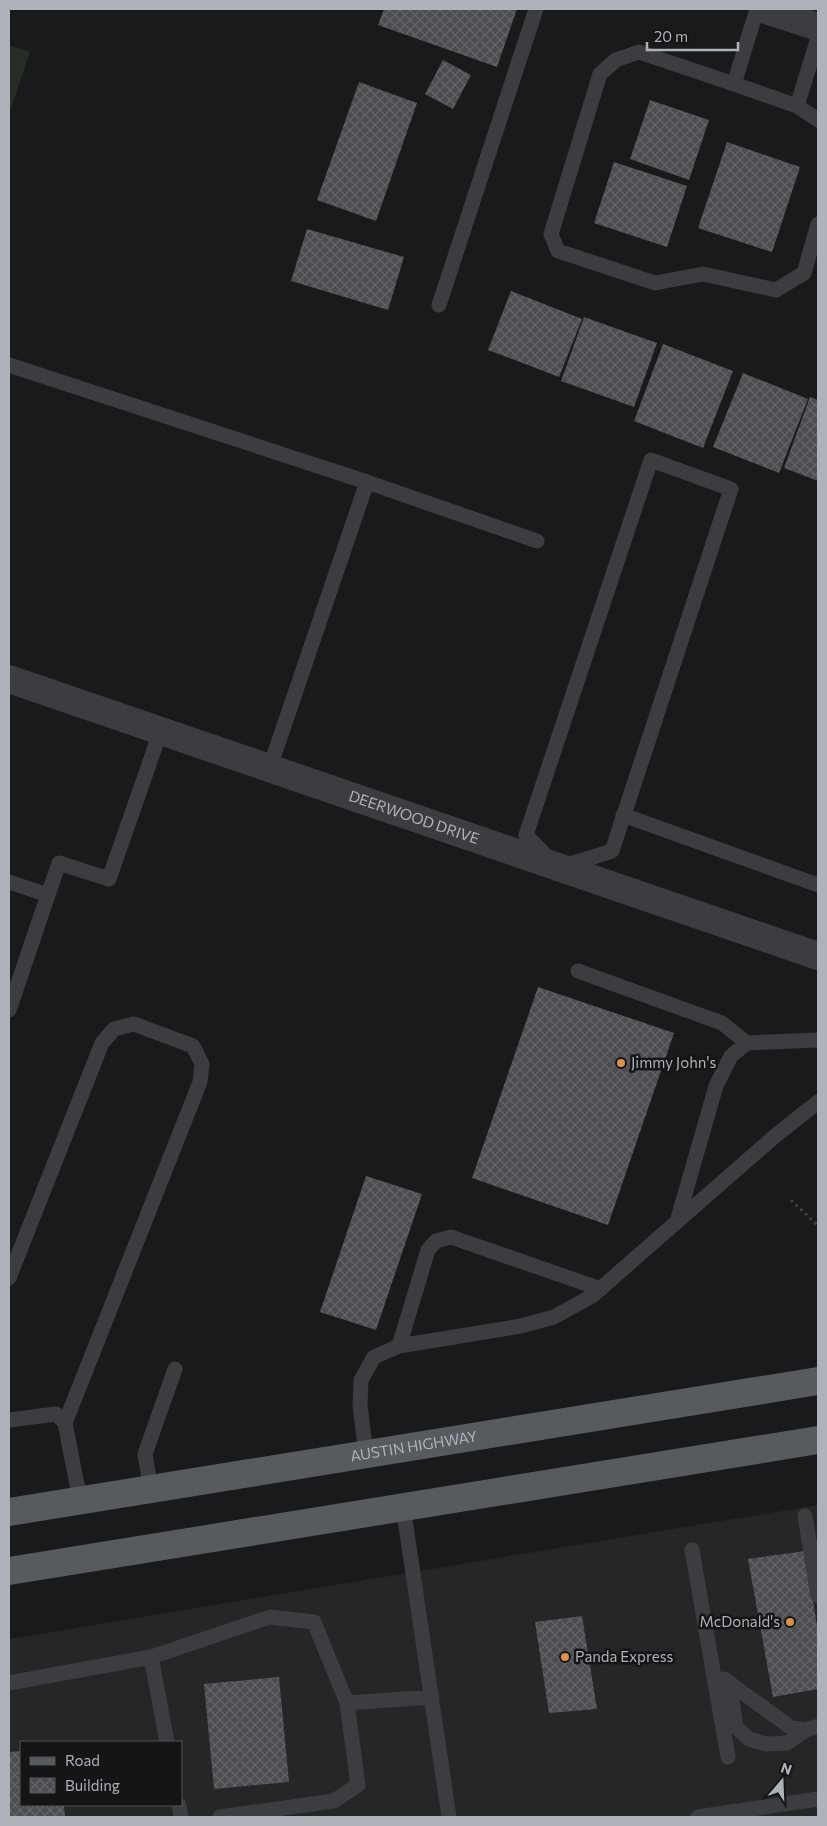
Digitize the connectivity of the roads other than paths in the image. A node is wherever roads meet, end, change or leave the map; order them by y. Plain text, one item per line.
1 (536, 9) edge
2 (757, 9) edge
3 (763, 9) edge
4 (793, 13) edge
5 (818, 27) edge
6 (818, 38) edge
7 (734, 84) junction
8 (796, 106) junction
9 (818, 120) edge
10 (818, 224) edge
11 (439, 305) dead end
12 (9, 365) edge
13 (368, 482) junction
14 (537, 541) dead end
15 (9, 679) edge
16 (161, 730) junction
17 (270, 767) junction
18 (623, 815) junction
19 (558, 868) junction
20 (9, 882) edge
21 (818, 885) edge
22 (48, 895) junction
23 (818, 956) edge
24 (578, 971) dead end
25 (9, 1010) edge
26 (818, 1040) edge
27 (747, 1043) junction
28 (818, 1102) edge
29 (677, 1222) junction
30 (9, 1278) edge
31 (601, 1289) junction
32 (399, 1346) junction
33 (175, 1369) dead end
34 (818, 1381) edge
35 (9, 1420) edge
36 (65, 1423) junction
37 (818, 1440) edge
38 (366, 1454) junction
39 (151, 1489) junction
40 (80, 1500) junction
41 (403, 1506) junction
42 (9, 1512) edge
43 (805, 1516) dead end
44 (692, 1550) dead end
45 (9, 1571) edge
46 (818, 1596) edge
47 (151, 1657) junction
48 (713, 1671) junction
49 (728, 1682) junction
50 (9, 1683) edge
51 (432, 1697) junction
52 (347, 1703) junction
53 (812, 1728) edge
54 (167, 1741) edge
55 (728, 1757) dead end
56 (818, 1799) edge
57 (220, 1817) edge
58 (449, 1817) edge
59 (698, 1817) edge

1 - 11 lane
2 - 7 lane
3 - 4 street
4 - 5 street
6 - 8 lane
7 - 8 lane
7 - 10 lane
8 - 9 lane
12 - 13 lane
13 - 14 lane
13 - 17 lane
15 - 16 street, DEERWOOD DRIVE
16 - 17 street, DEERWOOD DRIVE
16 - 22 lane
17 - 19 street, DEERWOOD DRIVE
18 - 19 lane
18 - 19 lane
18 - 21 lane
19 - 23 street, DEERWOOD DRIVE
20 - 22 lane
22 - 25 lane
24 - 27 lane
26 - 27 lane
27 - 29 lane
28 - 29 lane
29 - 31 lane
30 - 36 lane
31 - 32 lane
31 - 32 lane
32 - 38 lane
33 - 39 lane
34 - 38 main road, AUSTIN HIGHWAY
35 - 36 lane
36 - 40 lane
37 - 41 main road
38 - 39 main road, AUSTIN HIGHWAY
39 - 40 main road, AUSTIN HIGHWAY
40 - 42 main road, AUSTIN HIGHWAY
41 - 45 main road
41 - 51 lane
43 - 46 lane
44 - 48 lane
47 - 50 lane
47 - 52 lane
47 - 54 lane
48 - 49 lane
48 - 55 lane
49 - 53 lane
49 - 53 lane
51 - 52 lane
51 - 58 lane
52 - 57 lane
56 - 59 lane

